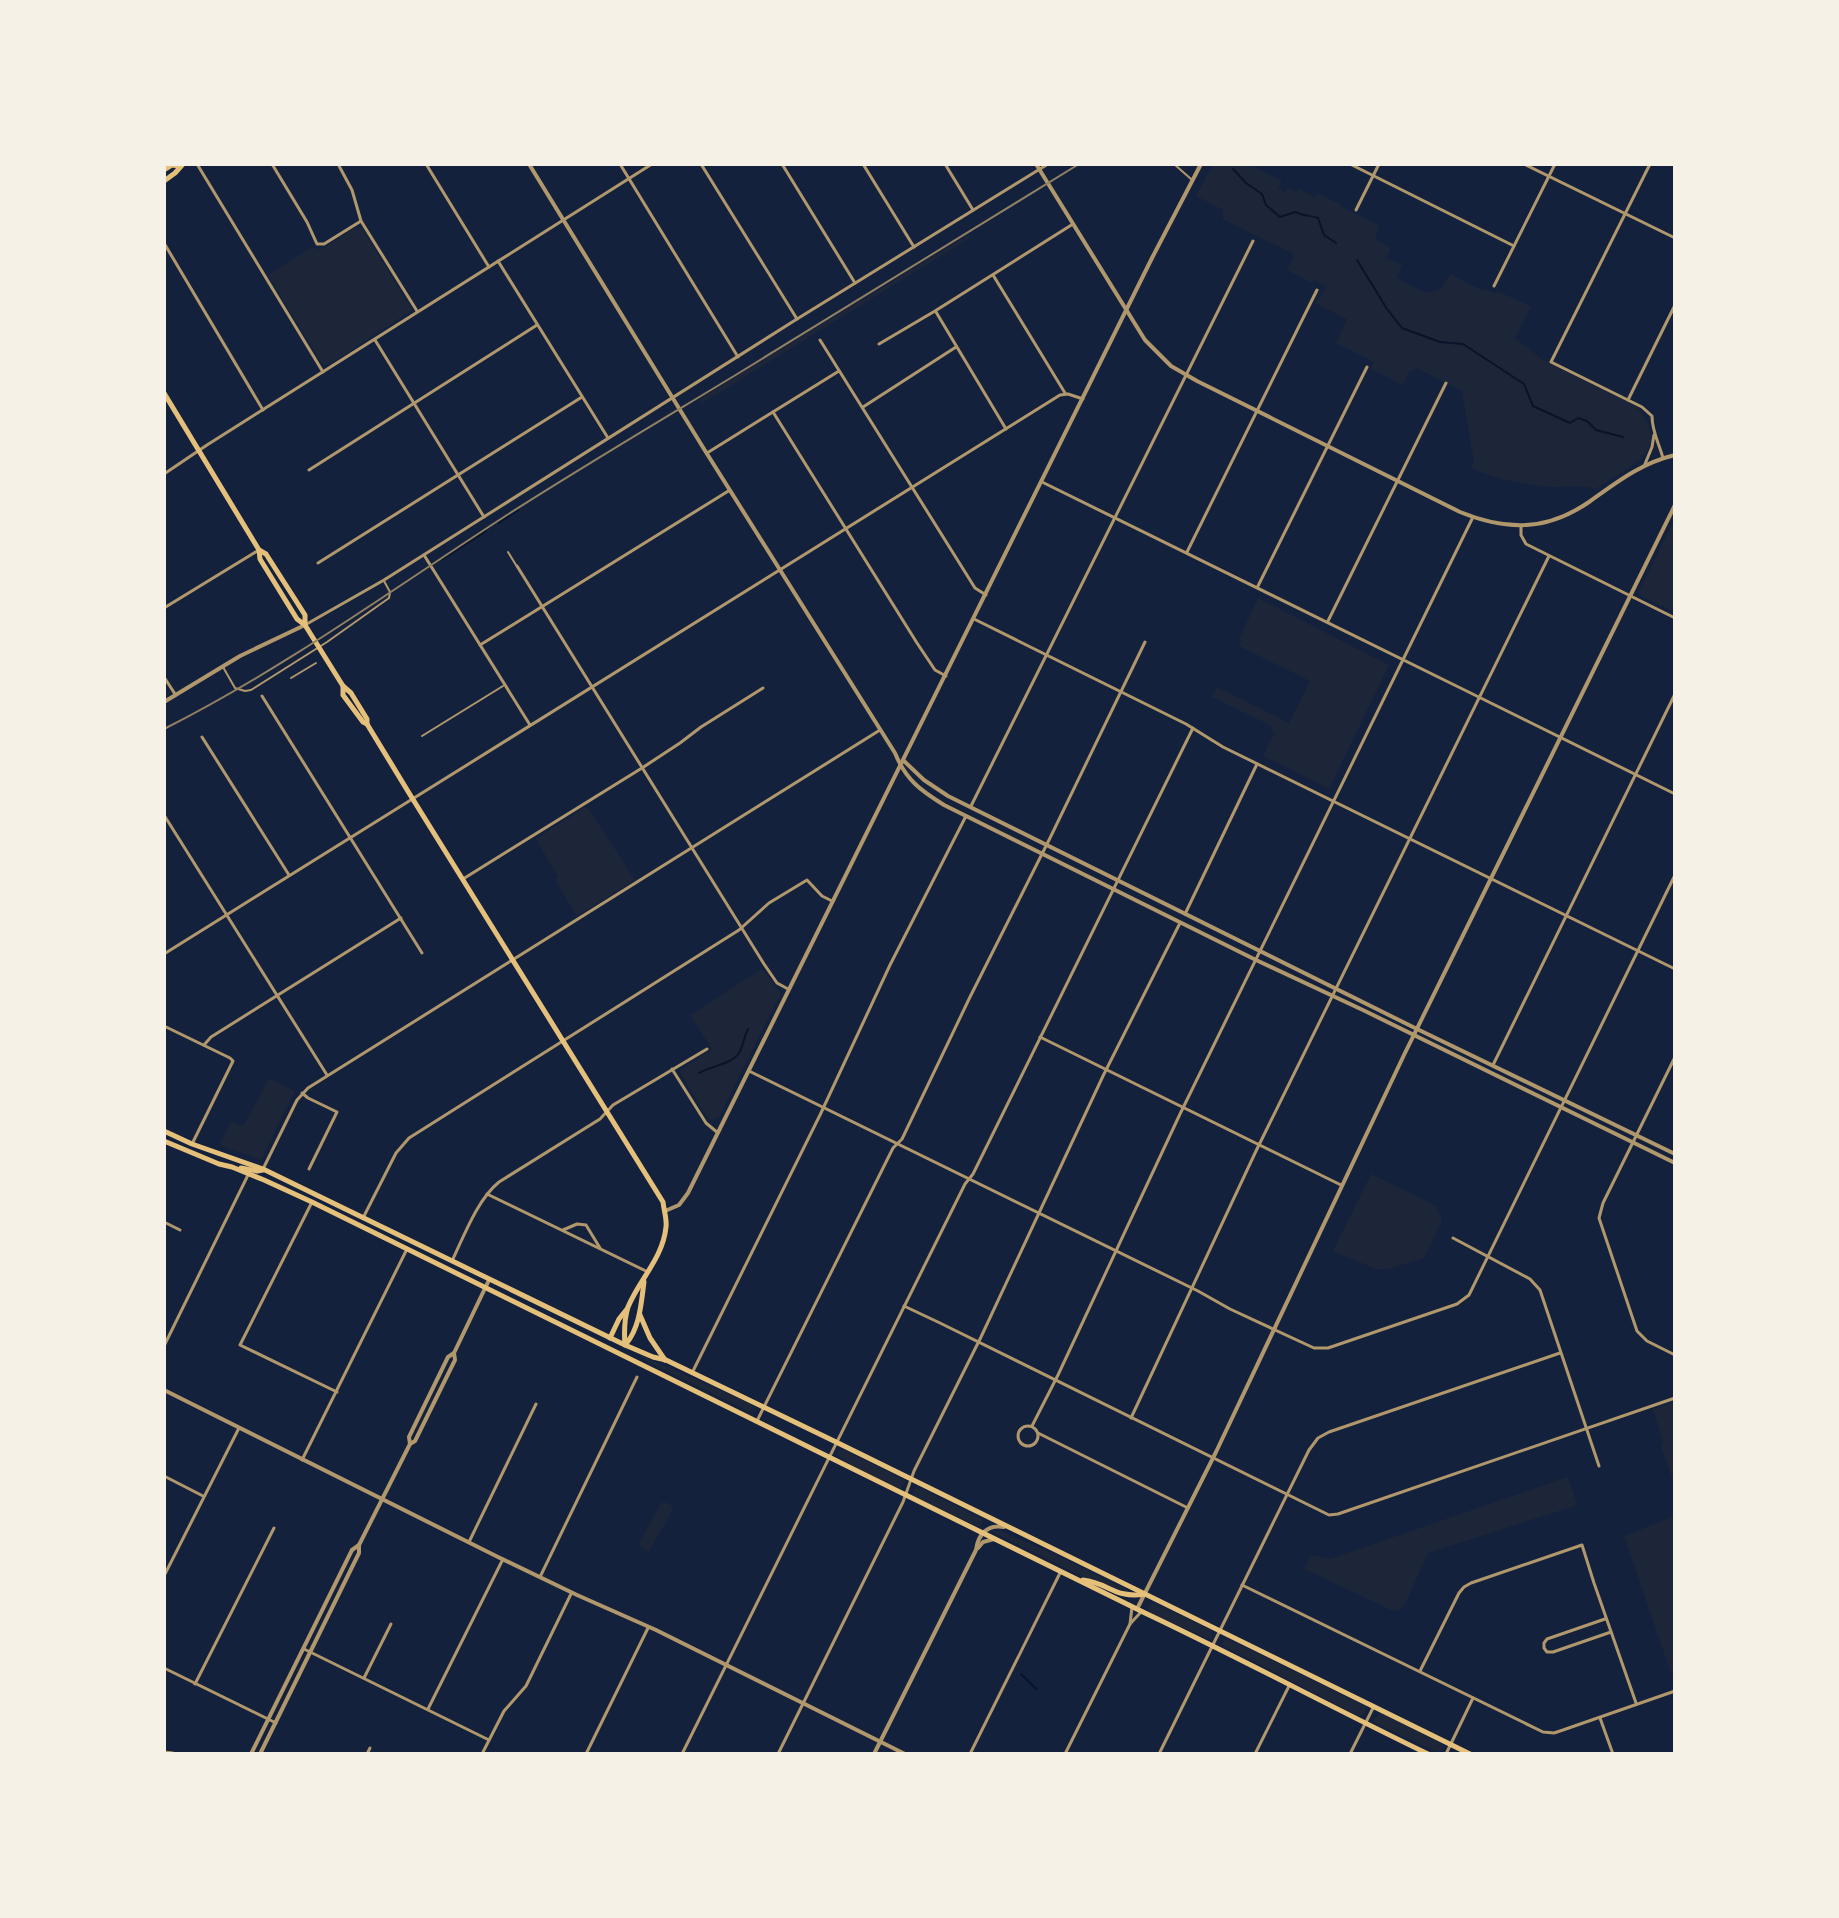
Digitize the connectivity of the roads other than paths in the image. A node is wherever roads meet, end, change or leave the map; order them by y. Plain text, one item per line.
1 (197, 164) edge
2 (272, 164) edge
3 (338, 164) edge
4 (426, 164) edge
5 (529, 164) edge
6 (620, 164) edge
7 (652, 164) edge
8 (701, 164) edge
9 (782, 164) edge
10 (863, 164) edge
11 (945, 164) edge
12 (1048, 164) edge
13 (1174, 164) edge
14 (1201, 164) edge
15 (1350, 164) edge
16 (1379, 164) edge
17 (1524, 164) edge
18 (1555, 164) edge
19 (1650, 164) edge
20 (181, 165) edge
21 (1038, 167) edge
22 (164, 170) edge
23 (1374, 176) junction
24 (1549, 176) junction
25 (629, 178) junction
26 (1193, 180) junction
27 (164, 181) edge
28 (973, 210) junction
29 (1356, 210) dead end
30 (1625, 213) junction
31 (564, 220) junction
32 (361, 221) junction
33 (1073, 224) junction
34 (1675, 238) edge
35 (1253, 241) dead end
36 (164, 243) edge
37 (1514, 246) junction
38 (914, 247) junction
39 (498, 261) junction
40 (489, 267) junction
41 (993, 275) junction
42 (855, 283) junction
43 (1494, 286) dead end
44 (1317, 290) dead end
45 (1675, 305) edge
46 (1127, 310) junction
47 (935, 311) junction
48 (417, 312) junction
49 (797, 319) junction
50 (537, 325) junction
51 (375, 340) junction
52 (820, 340) dead end
53 (879, 344) dead end
54 (956, 347) junction
55 (738, 357) junction
56 (1367, 367) dead end
57 (839, 371) junction
58 (323, 372) junction
59 (1186, 376) junction
60 (1446, 383) dead end
61 (164, 393) edge
62 (1065, 393) junction
63 (582, 397) junction
64 (674, 398) junction
65 (1083, 399) junction
66 (1628, 400) junction
67 (414, 402) junction
68 (863, 407) junction
69 (263, 410) junction
70 (1257, 411) junction
71 (773, 412) junction
72 (1006, 429) junction
73 (1654, 435) junction
74 (609, 439) junction
75 (1327, 446) junction
76 (199, 450) junction
77 (707, 453) junction
78 (1675, 455) edge
79 (1663, 458) junction
80 (1645, 464) junction
81 (309, 470) dead end
82 (164, 474) edge
83 (458, 475) junction
84 (1397, 480) junction
85 (1042, 482) junction
86 (912, 487) junction
87 (730, 490) junction
88 (1675, 505) edge
89 (484, 517) junction
90 (1473, 517) junction
91 (1115, 518) junction
92 (1521, 526) junction
93 (846, 528) junction
94 (259, 550) junction
95 (508, 552) dead end
96 (1186, 552) junction
97 (424, 555) junction
98 (1549, 556) junction
99 (318, 563) dead end
100 (517, 566) joint
101 (781, 569) junction
102 (384, 580) junction
103 (1258, 586) junction
104 (986, 595) junction
105 (1630, 596) junction
106 (542, 606) junction
107 (164, 608) edge
108 (1675, 618) edge
109 (974, 619) junction
110 (1328, 621) junction
111 (305, 625) junction
112 (1145, 642) dead end
113 (480, 645) junction
114 (318, 647) junction
115 (1046, 655) junction
116 (1404, 660) junction
117 (316, 663) dead end
118 (222, 666) junction
119 (946, 676) junction
120 (164, 677) edge
121 (291, 678) dead end
122 (505, 685) junction
123 (592, 687) junction
124 (763, 688) dead end
125 (1122, 692) junction
126 (1675, 694) edge
127 (175, 695) junction
128 (262, 696) dead end
129 (1479, 698) junction
130 (164, 702) edge
131 (530, 725) junction
132 (1193, 728) junction
133 (881, 729) junction
134 (422, 736) dead end
135 (202, 737) dead end
136 (1560, 738) junction
137 (896, 754) junction
138 (904, 761) junction
139 (1257, 764) junction
140 (900, 767) junction
141 (642, 768) junction
142 (1635, 775) junction
143 (1675, 794) edge
144 (412, 799) junction
145 (1333, 802) junction
146 (971, 807) junction
147 (164, 815) edge
148 (966, 816) junction
149 (350, 837) junction
150 (1409, 839) junction
151 (1047, 845) junction
152 (693, 848) junction
153 (1042, 854) junction
154 (289, 875) junction
155 (1675, 875) edge
156 (463, 879) junction
157 (1490, 879) junction
158 (1119, 880) junction
159 (1114, 890) junction
160 (833, 902) junction
161 (1185, 914) junction
162 (226, 915) junction
163 (1566, 915) junction
164 (401, 918) junction
165 (1180, 923) junction
166 (743, 927) junction
167 (165, 951) edge
168 (1638, 951) junction
169 (1260, 952) junction
170 (422, 953) dead end
171 (513, 960) junction
172 (1256, 960) junction
173 (1675, 969) edge
174 (789, 990) junction
175 (1337, 990) junction
176 (275, 995) junction
177 (1333, 996) junction
178 (164, 1026) edge
179 (1417, 1029) junction
180 (1414, 1035) junction
181 (1040, 1037) junction
182 (563, 1040) junction
183 (204, 1045) junction
184 (707, 1049) dead end
185 (1675, 1057) edge
186 (1493, 1065) junction
187 (672, 1069) junction
188 (1106, 1070) junction
189 (749, 1071) junction
190 (327, 1075) junction
191 (302, 1093) junction
192 (1565, 1100) junction
193 (823, 1107) junction
194 (1183, 1108) junction
195 (1561, 1108) junction
196 (607, 1112) junction
197 (164, 1131) edge
198 (718, 1133) junction
199 (1637, 1135) junction
200 (164, 1141) edge
201 (1633, 1142) junction
202 (898, 1143) junction
203 (192, 1144) junction
204 (1259, 1145) junction
205 (1675, 1154) edge
206 (1675, 1163) edge
207 (232, 1167) junction
208 (263, 1169) junction
209 (309, 1169) dead end
210 (249, 1173) junction
211 (969, 1179) junction
212 (1341, 1185) junction
213 (487, 1194) junction
214 (312, 1202) junction
215 (665, 1211) junction
216 (1040, 1213) junction
217 (363, 1218) junction
218 (164, 1222) edge
219 (180, 1230) dead end
220 (563, 1230) junction
221 (1453, 1238) dead end
222 (600, 1248) junction
223 (407, 1249) junction
224 (1116, 1252) junction
225 (1488, 1257) junction
226 (452, 1262) junction
227 (648, 1272) junction
228 (489, 1280) junction
229 (644, 1282) junction
230 (486, 1288) junction
231 (1192, 1289) junction
232 (904, 1306) junction
233 (627, 1309) junction
234 (640, 1315) junction
235 (1274, 1329) junction
236 (610, 1338) junction
237 (978, 1342) junction
238 (625, 1345) junction
239 (164, 1346) edge
240 (613, 1351) junction
241 (1560, 1353) junction
242 (1675, 1355) edge
243 (632, 1359) junction
244 (666, 1360) junction
245 (691, 1373) junction
246 (637, 1377) dead end
247 (1055, 1381) junction
248 (164, 1390) edge
249 (337, 1392) junction
250 (1675, 1398) edge
251 (536, 1404) dead end
252 (764, 1407) junction
253 (1131, 1418) junction
254 (757, 1421) junction
255 (1032, 1426) junction
256 (239, 1428) junction
257 (1586, 1428) junction
258 (1038, 1433) junction
259 (836, 1442) junction
260 (829, 1457) junction
261 (1213, 1458) junction
262 (302, 1460) junction
263 (1599, 1466) dead end
264 (164, 1476) edge
265 (911, 1480) junction
266 (1287, 1494) junction
267 (906, 1495) junction
268 (204, 1497) junction
269 (382, 1499) junction
270 (1188, 1508) junction
271 (274, 1528) dead end
272 (1010, 1528) junction
273 (983, 1533) junction
274 (994, 1538) junction
275 (469, 1542) junction
276 (359, 1545) junction
277 (976, 1550) junction
278 (503, 1559) junction
279 (1061, 1571) junction
280 (164, 1576) edge
281 (540, 1577) junction
282 (1078, 1580) junction
283 (1242, 1585) junction
284 (571, 1593) junction
285 (1145, 1594) junction
286 (1137, 1609) junction
287 (1607, 1618) junction
288 (391, 1624) dead end
289 (1130, 1624) junction
290 (649, 1627) junction
291 (1220, 1631) junction
292 (1611, 1632) junction
293 (1213, 1645) junction
294 (304, 1649) junction
295 (311, 1652) junction
296 (726, 1665) junction
297 (164, 1668) edge
298 (1420, 1671) junction
299 (364, 1678) junction
300 (195, 1684) junction
301 (1290, 1684) junction
302 (1675, 1691) edge
303 (1473, 1698) junction
304 (803, 1703) junction
305 (1637, 1705) junction
306 (1374, 1706) junction
307 (428, 1709) junction
308 (1600, 1718) junction
309 (268, 1719) junction
310 (276, 1723) junction
311 (1365, 1724) junction
312 (489, 1740) junction
313 (880, 1741) junction
314 (1450, 1744) junction
315 (370, 1748) dead end
316 (164, 1752) edge
317 (173, 1753) edge
318 (251, 1754) edge
319 (260, 1754) edge
320 (367, 1754) edge
321 (482, 1754) edge
322 (586, 1754) edge
323 (682, 1754) edge
324 (778, 1754) edge
325 (874, 1754) edge
326 (905, 1754) edge
327 (970, 1754) edge
328 (1065, 1754) edge
329 (1159, 1754) edge
330 (1255, 1754) edge
331 (1350, 1754) edge
332 (1428, 1754) edge
333 (1446, 1754) edge
334 (1470, 1754) edge
335 (1613, 1754) edge

1 - 58 street
2 - 32 street
3 - 32 street
4 - 40 street
5 - 31 street
6 - 25 street
7 - 25 street
8 - 49 street
9 - 42 street
10 - 38 street
11 - 28 street
12 - 21 street
13 - 26 street
14 - 26 street
15 - 23 street
16 - 23 street
17 - 24 street
18 - 24 street
19 - 30 street
20 - 22 main road
20 - 27 main road
21 - 28 street
21 - 33 street
23 - 29 street
23 - 37 street
24 - 30 street
24 - 37 street
25 - 31 street
25 - 55 street
26 - 46 street
28 - 38 street
30 - 34 street
30 - 66 street
31 - 39 street
31 - 64 street
32 - 48 street
33 - 41 street
33 - 46 street
35 - 59 street
36 - 69 street
37 - 43 street
38 - 42 street
39 - 40 street
39 - 50 street
40 - 48 street
41 - 47 street
41 - 62 street
42 - 49 street
44 - 70 street
45 - 66 street
46 - 59 street
46 - 65 street
47 - 53 street
47 - 54 street
48 - 51 street
49 - 55 street
50 - 63 street
50 - 67 street
51 - 58 street
51 - 67 street
52 - 57 street
54 - 68 street
54 - 72 street
55 - 64 street
56 - 75 street
57 - 68 street
57 - 71 street
58 - 69 street
59 - 70 street
59 - 91 street
60 - 84 street
61 - 76 main road
62 - 65 street
62 - 72 street
63 - 74 street
63 - 83 street
64 - 74 street
64 - 77 street
65 - 85 street
66 - 73 street
67 - 81 street
67 - 83 street
68 - 86 street
69 - 76 street
70 - 75 street
70 - 96 street
71 - 77 street
71 - 93 street
72 - 86 street
73 - 79 street
73 - 80 street
74 - 89 street
75 - 84 street
75 - 103 street
76 - 82 street
76 - 94 main road
77 - 87 street
78 - 79 street
79 - 80 street
80 - 92 street
83 - 89 street
83 - 99 street
84 - 90 street
84 - 110 street
85 - 91 street
85 - 104 street
86 - 93 street
86 - 104 street
87 - 101 street
87 - 106 street
88 - 105 street
89 - 97 street
90 - 92 street
90 - 116 street
91 - 96 street
91 - 115 street
92 - 98 street
93 - 101 street
93 - 119 street
94 - 107 street
94 - 111 main road
95 - 100 street
96 - 103 street
97 - 102 street
97 - 113 street
98 - 105 street
98 - 129 street
100 - 106 street
101 - 123 street
101 - 133 street
102 - 111 street
102 - 114 street
103 - 110 street
104 - 109 street
105 - 108 street
105 - 136 street
106 - 113 street
106 - 123 street
109 - 115 street
109 - 119 street
110 - 116 street
111 - 114 main road
111 - 118 street
112 - 125 street
113 - 122 street
114 - 118 street
114 - 144 main road
115 - 125 street
115 - 146 street
116 - 129 street
116 - 145 street
117 - 121 street
118 - 127 street
119 - 138 street
120 - 127 street
122 - 131 street
122 - 134 street
123 - 131 street
123 - 141 street
124 - 141 street
125 - 132 street
125 - 151 street
126 - 142 street
127 - 130 street
128 - 149 street
129 - 136 street
129 - 150 street
131 - 144 street
132 - 139 street
132 - 158 street
133 - 137 street
133 - 152 street
135 - 154 street
136 - 142 street
136 - 157 street
137 - 138 street
137 - 140 street
138 - 140 street
138 - 146 street
139 - 145 street
139 - 161 street
140 - 148 street
140 - 160 street
141 - 152 street
141 - 156 street
142 - 143 street
142 - 163 street
144 - 149 street
144 - 156 main road
145 - 150 street
145 - 169 street
146 - 151 street
147 - 162 street
148 - 153 street
148 - 193 street
149 - 154 street
149 - 164 street
150 - 157 street
150 - 175 street
151 - 153 street
151 - 158 street
152 - 166 street
152 - 171 street
153 - 159 street
153 - 202 street
154 - 162 street
155 - 168 street
156 - 171 main road
157 - 163 street
157 - 179 street
158 - 159 street
158 - 161 street
159 - 165 street
159 - 181 street
160 - 166 street
160 - 174 street
161 - 169 street
162 - 167 street
162 - 176 street
163 - 168 street
163 - 186 street
164 - 170 street
164 - 176 street
165 - 172 street
165 - 188 street
166 - 174 street
166 - 182 street
168 - 173 street
168 - 192 street
169 - 172 street
169 - 175 street
171 - 182 main road
171 - 190 street
172 - 177 street
172 - 194 street
174 - 189 street
175 - 177 street
175 - 179 street
176 - 183 street
176 - 190 street
177 - 180 street
177 - 204 street
178 - 183 street
179 - 180 street
179 - 186 street
180 - 195 street
180 - 212 street
181 - 188 street
181 - 211 street
182 - 196 main road
182 - 217 street
183 - 203 street
184 - 187 street
185 - 199 street
186 - 192 street
187 - 196 street
187 - 198 street
188 - 194 street
188 - 216 street
189 - 193 street
189 - 198 street
190 - 191 street
191 - 208 street
191 - 209 street
192 - 195 street
192 - 199 street
193 - 202 street
193 - 245 street
194 - 204 street
194 - 224 street
195 - 201 street
195 - 225 street
196 - 213 street
196 - 215 main road
197 - 203 main road
198 - 215 street
199 - 201 street
199 - 205 street
200 - 207 main road
201 - 206 street
201 - 242 street
202 - 211 street
202 - 252 street
203 - 208 main road
204 - 212 street
204 - 231 street
207 - 208 main road
207 - 210 main road
208 - 217 main road
210 - 214 main road
210 - 239 street
211 - 216 street
211 - 232 street
212 - 235 street
213 - 220 street
213 - 226 street
214 - 223 main road
214 - 249 street
215 - 227 main road
216 - 224 street
216 - 237 street
217 - 226 main road
218 - 219 street
220 - 222 street
220 - 222 street
221 - 225 street
222 - 227 street
223 - 230 main road
223 - 249 street
224 - 231 street
224 - 247 street
225 - 235 street
225 - 241 street
226 - 228 main road
227 - 229 main road
228 - 230 street
228 - 236 main road
229 - 233 main road
229 - 234 main road
230 - 240 main road
230 - 269 street
231 - 235 street
231 - 253 street
232 - 237 street
232 - 259 street
233 - 236 main road
233 - 238 main road
234 - 238 main road
234 - 244 main road
235 - 261 street
236 - 238 main road
237 - 247 street
237 - 265 street
238 - 240 main road
238 - 243 main road
238 - 244 main road
240 - 243 main road
241 - 257 street
241 - 266 street
243 - 254 main road
244 - 245 main road
245 - 252 main road
246 - 281 street
247 - 253 street
247 - 255 street
248 - 256 street
249 - 262 street
250 - 257 street
251 - 275 street
252 - 254 street
252 - 259 main road
253 - 261 street
254 - 260 main road
255 - 258 street
255 - 258 street
256 - 262 street
256 - 268 street
257 - 263 street
257 - 266 street
258 - 270 street
259 - 260 street
259 - 265 main road
260 - 267 main road
260 - 296 street
261 - 266 street
261 - 270 street
262 - 269 street
264 - 268 street
265 - 267 street
265 - 272 main road
266 - 283 street
267 - 273 main road
267 - 304 street
268 - 280 street
269 - 275 street
269 - 276 street
270 - 285 street
271 - 300 street
272 - 273 street
272 - 285 main road
273 - 274 main road
273 - 277 street
274 - 277 street
274 - 279 main road
275 - 278 street
276 - 294 street
276 - 295 street
277 - 313 street
278 - 281 street
278 - 307 street
279 - 282 main road
279 - 327 street
281 - 284 street
282 - 285 main road
282 - 286 main road
283 - 291 street
283 - 298 street
284 - 290 street
284 - 312 street
285 - 286 street
285 - 291 main road
286 - 289 street
286 - 289 street
286 - 293 main road
287 - 292 street
287 - 292 street
287 - 298 street
288 - 299 street
289 - 328 street
290 - 296 street
290 - 322 street
291 - 293 street
291 - 306 main road
292 - 305 street
293 - 301 main road
293 - 329 street
294 - 295 street
294 - 309 street
295 - 299 street
295 - 310 street
296 - 304 street
296 - 323 street
297 - 300 street
298 - 303 street
299 - 307 street
300 - 309 street
301 - 311 main road
301 - 330 street
302 - 305 street
303 - 308 street
303 - 314 street
304 - 313 street
304 - 324 street
305 - 308 street
306 - 311 street
306 - 314 main road
307 - 312 street
308 - 335 street
309 - 310 street
309 - 318 street
310 - 319 street
311 - 331 street
311 - 332 main road
312 - 321 street
313 - 325 street
313 - 326 street
314 - 333 street
314 - 334 main road
315 - 320 street
316 - 317 street

